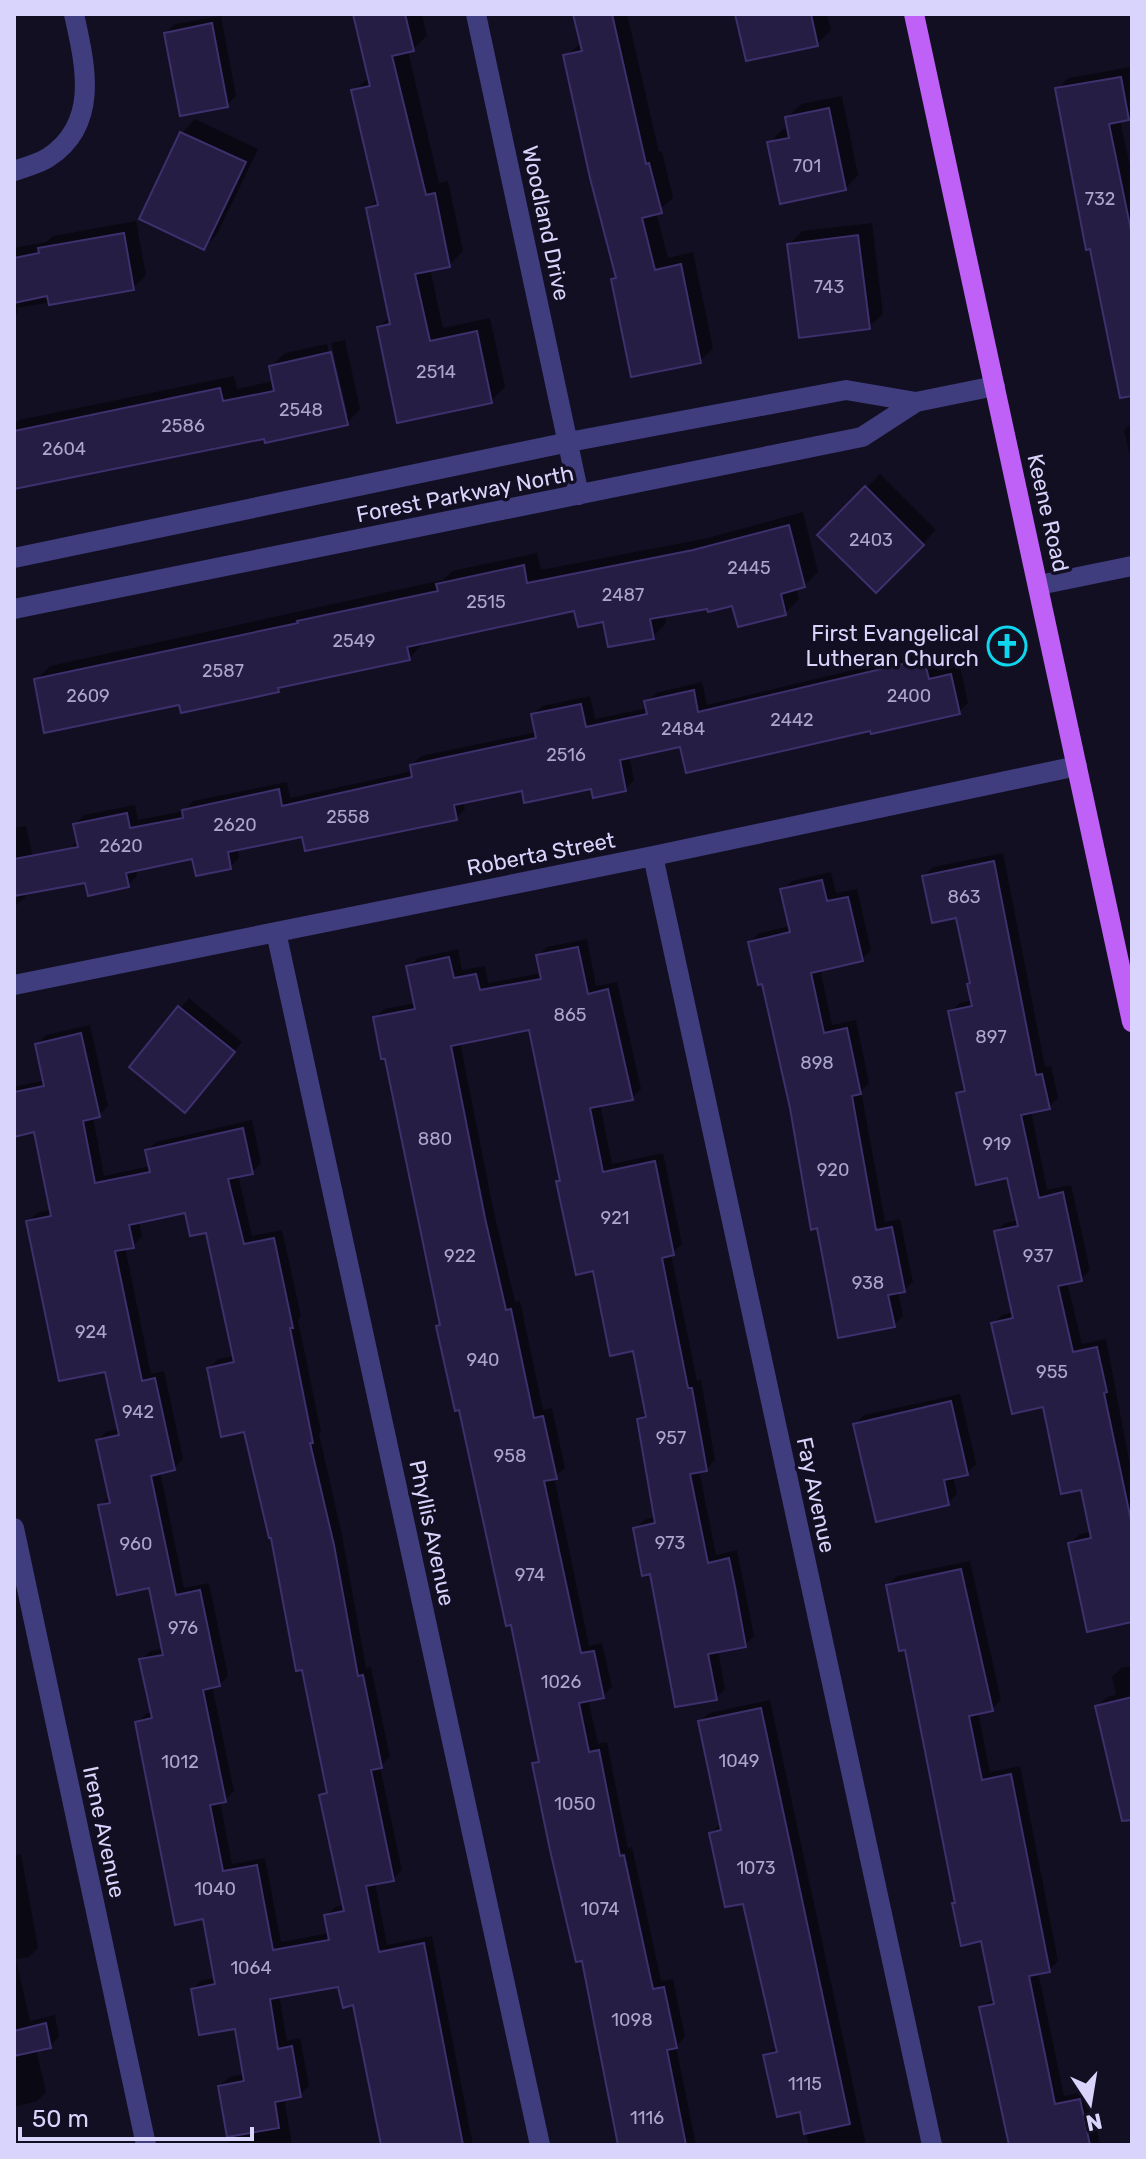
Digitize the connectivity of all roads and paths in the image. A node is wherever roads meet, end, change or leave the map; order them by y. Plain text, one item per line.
1 (74, 14) edge
2 (476, 14) edge
3 (914, 14) edge
4 (14, 171) edge
5 (995, 386) junction
6 (916, 402) junction
7 (569, 442) junction
8 (579, 495) junction
9 (14, 558) edge
10 (1132, 566) edge
11 (1039, 585) junction
12 (14, 609) edge
13 (1077, 766) junction
14 (653, 856) junction
15 (276, 932) junction
16 (14, 985) edge
17 (1132, 1022) edge
18 (14, 1528) edge
19 (146, 2145) edge
20 (540, 2145) edge
21 (932, 2145) edge

1 - 4 street
2 - 7 street, Woodland Drive
3 - 5 main road, Keene Road
5 - 6 street, Forest Parkway North
5 - 11 main road, Keene Road
6 - 7 street, Forest Parkway North
6 - 8 street, Forest Parkway North
7 - 8 street, Woodland Drive
7 - 9 street, Forest Parkway North
8 - 12 street, Forest Parkway North
10 - 11 street
11 - 13 main road, Keene Road
13 - 14 street, Roberta Street
13 - 17 main road, Keene Road
14 - 15 street, Roberta Street
14 - 21 street, Fay Avenue
15 - 16 street, Roberta Street
15 - 20 street, Phyllis Avenue
18 - 19 street, Irene Avenue

